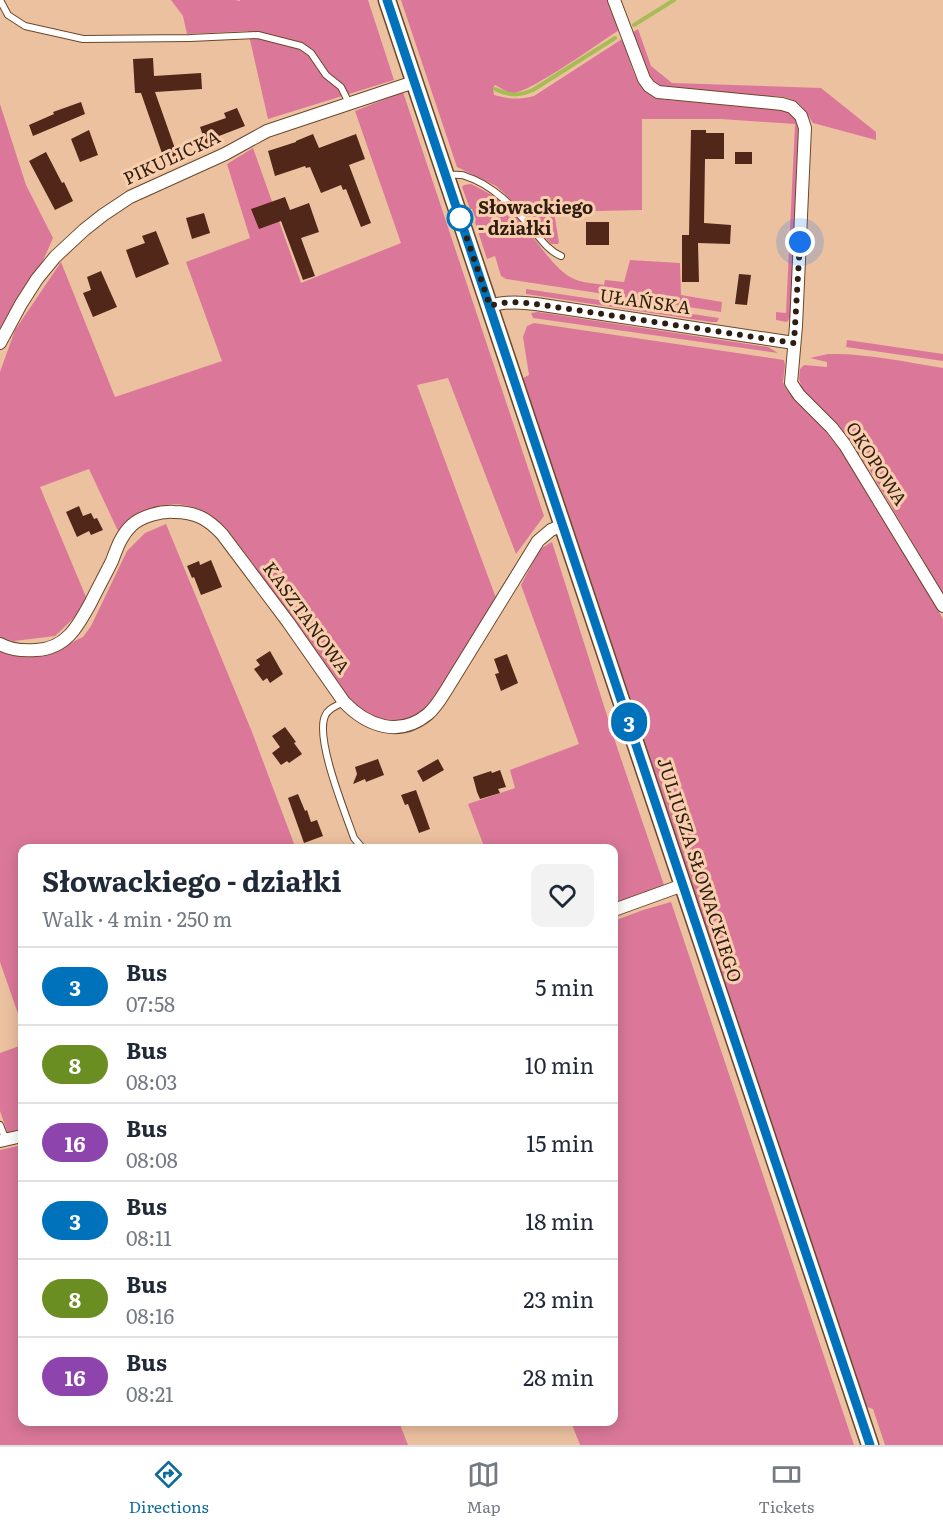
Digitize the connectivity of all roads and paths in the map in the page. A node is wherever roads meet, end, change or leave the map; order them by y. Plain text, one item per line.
1 (0, 0) edge
2 (387, 0) edge
3 (614, 0) edge
4 (414, 82) junction
5 (349, 104) junction
6 (446, 175) junction
7 (561, 256) dead end
8 (490, 306) junction
9 (0, 343) edge
10 (794, 343) junction
11 (563, 525) junction
12 (943, 606) edge
13 (0, 644) edge
14 (344, 702) junction
15 (359, 844) edge
16 (683, 885) junction
17 (618, 909) edge
18 (0, 1125) edge
19 (18, 1137) edge
20 (3, 1141) edge
21 (870, 1445) edge

1 - 5 lane
2 - 4 street, JULIUSZA SŁOWACKIEGO
3 - 10 street, OKOPOWA
4 - 5 street, PIKULICKA
4 - 6 street, JULIUSZA SŁOWACKIEGO
5 - 9 street, PIKULICKA
6 - 7 lane
6 - 8 street, JULIUSZA SŁOWACKIEGO
8 - 10 street, UŁAŃSKA
8 - 11 street, JULIUSZA SŁOWACKIEGO
10 - 12 street, OKOPOWA
11 - 14 street, KASZTANOWA
11 - 16 street, JULIUSZA SŁOWACKIEGO
13 - 14 street, KASZTANOWA
14 - 15 lane
16 - 17 street
16 - 21 street, JULIUSZA SŁOWACKIEGO
18 - 20 lane
19 - 20 street

